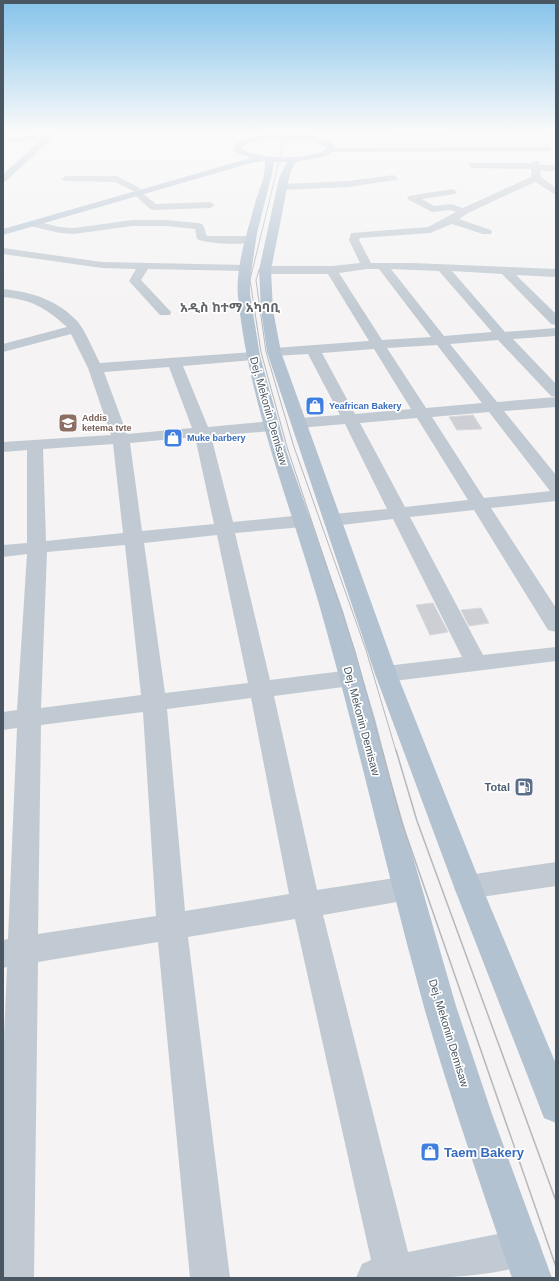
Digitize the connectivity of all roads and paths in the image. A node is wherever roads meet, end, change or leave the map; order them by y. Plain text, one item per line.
1 (135, 193) edge
2 (135, 193) edge
3 (139, 193) edge
4 (259, 193) edge
5 (262, 193) edge
6 (447, 193) edge
7 (503, 193) edge
8 (210, 205) dead end
9 (464, 210) junction
10 (451, 220) junction
11 (34, 224) junction
12 (3, 226) edge
13 (3, 232) edge
14 (487, 232) dead end
15 (251, 239) junction
16 (3, 251) edge
17 (367, 266) junction
18 (382, 266) junction
19 (144, 267) junction
20 (256, 269) junction
21 (444, 269) junction
22 (332, 270) junction
23 (506, 271) junction
24 (556, 273) edge
25 (3, 293) edge
26 (165, 312) dead end
27 (556, 322) edge
28 (74, 329) junction
29 (556, 332) edge
30 (502, 336) junction
31 (442, 341) junction
32 (378, 345) junction
33 (3, 348) edge
34 (313, 350) junction
35 (264, 354) junction
36 (174, 362) junction
37 (95, 368) junction
38 (556, 393) edge
39 (556, 402) edge
40 (494, 408) junction
41 (423, 414) junction
42 (351, 420) junction
43 (299, 424) junction
44 (272, 426) junction
45 (202, 432) junction
46 (121, 439) junction
47 (35, 445) junction
48 (3, 447) edge
49 (556, 487) edge
50 (556, 496) edge
51 (480, 504) junction
52 (398, 512) junction
53 (334, 520) junction
54 (303, 521) junction
55 (225, 528) junction
56 (133, 538) junction
57 (37, 547) junction
58 (3, 551) edge
59 (556, 625) edge
60 (556, 654) edge
61 (476, 663) junction
62 (386, 674) junction
63 (351, 678) junction
64 (261, 689) junction
65 (154, 702) junction
66 (16, 719) edge
67 (556, 874) edge
68 (468, 887) junction
69 (408, 888) junction
70 (306, 905) junction
71 (172, 927) junction
72 (13, 952) edge
73 (556, 1106) edge
74 (527, 1263) edge
75 (388, 1277) edge
76 (14, 1278) edge
77 (210, 1278) edge

1 - 11 main road
2 - 12 main road
3 - 8 street
4 - 15 main road, Dej. Mekonin Demisaw
5 - 20 main road, Dej. Mekonin Demisaw
6 - 9 street
7 - 9 street
9 - 10 street
10 - 14 street
10 - 17 street
11 - 13 main road
11 - 15 street
15 - 20 main road, Dej. Mekonin Demisaw
16 - 19 street
17 - 18 street
17 - 22 street
18 - 21 street
18 - 31 street
19 - 20 street
19 - 26 street
20 - 22 street
20 - 35 main road, Dej. Mekonin Demisaw
21 - 23 street
21 - 30 street
22 - 32 street
23 - 24 street
23 - 27 street
25 - 28 street
28 - 33 street
28 - 37 street
29 - 30 street
30 - 31 street
30 - 38 street
31 - 32 street
31 - 40 street
32 - 34 street
32 - 41 street
34 - 35 street
34 - 42 street
35 - 36 street
35 - 43 main road, Dej. Mekonin Demisaw
35 - 44 main road, Dej. Mekonin Demisaw
36 - 37 street
36 - 45 street
37 - 46 street
39 - 40 street
40 - 41 street
40 - 49 street
41 - 42 street
41 - 51 street
42 - 43 street
42 - 52 street
43 - 53 main road, Dej. Mekonin Demisaw
44 - 45 street
44 - 54 main road, Dej. Mekonin Demisaw
45 - 46 street
45 - 55 street
46 - 47 street
46 - 56 street
47 - 48 street
47 - 57 street
50 - 51 street
51 - 52 street
51 - 59 street
52 - 53 street
52 - 61 street
53 - 62 main road, Dej. Mekonin Demisaw
54 - 55 street
54 - 63 main road, Dej. Mekonin Demisaw
55 - 56 street
55 - 64 street
56 - 57 street
56 - 65 street
57 - 58 street
57 - 66 street
60 - 61 street
61 - 62 street
62 - 68 main road, Dej. Mekonin Demisaw
63 - 64 street
63 - 69 main road, Dej. Mekonin Demisaw
64 - 65 street
64 - 70 street
65 - 66 street
65 - 71 street
66 - 72 street
67 - 68 street
68 - 73 main road, Dej. Mekonin Demisaw
69 - 70 street
69 - 74 main road, Dej. Mekonin Demisaw
70 - 71 street
70 - 75 street
71 - 72 street
71 - 77 street
72 - 76 street
74 - 75 street

